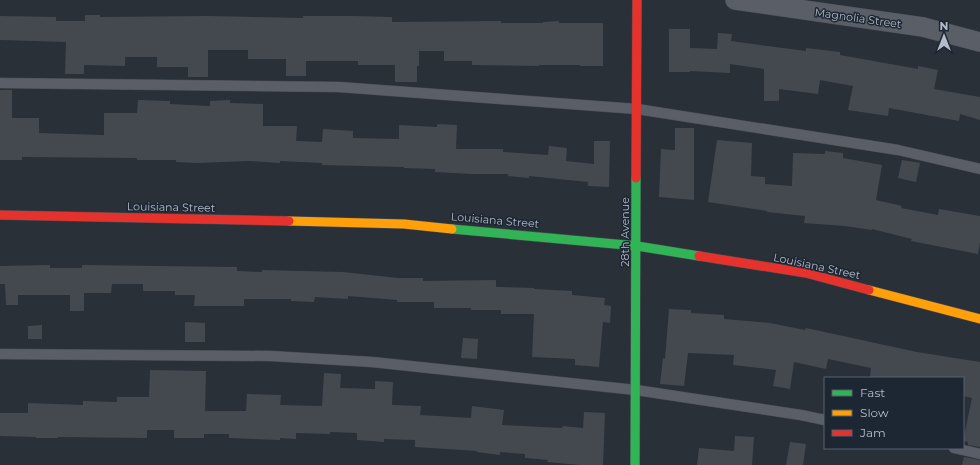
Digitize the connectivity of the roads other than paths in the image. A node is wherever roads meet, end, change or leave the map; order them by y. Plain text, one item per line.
1 (637, 0) edge
2 (735, 0) edge
3 (980, 42) edge
4 (0, 82) edge
5 (637, 109) junction
6 (980, 169) edge
7 (0, 215) edge
8 (637, 246) junction
9 (980, 319) edge
10 (0, 354) edge
11 (636, 390) junction
12 (824, 420) edge
13 (958, 449) edge
14 (980, 454) edge
15 (636, 465) edge

1 - 5 street, 28th Avenue
2 - 3 street, Magnolia Street
4 - 5 lane
5 - 6 lane
5 - 8 street, 28th Avenue
7 - 8 street, Louisiana Street
8 - 9 street, Louisiana Street
8 - 11 street, 28th Avenue
10 - 11 lane
11 - 12 lane
11 - 15 street, 28th Avenue
13 - 14 lane

